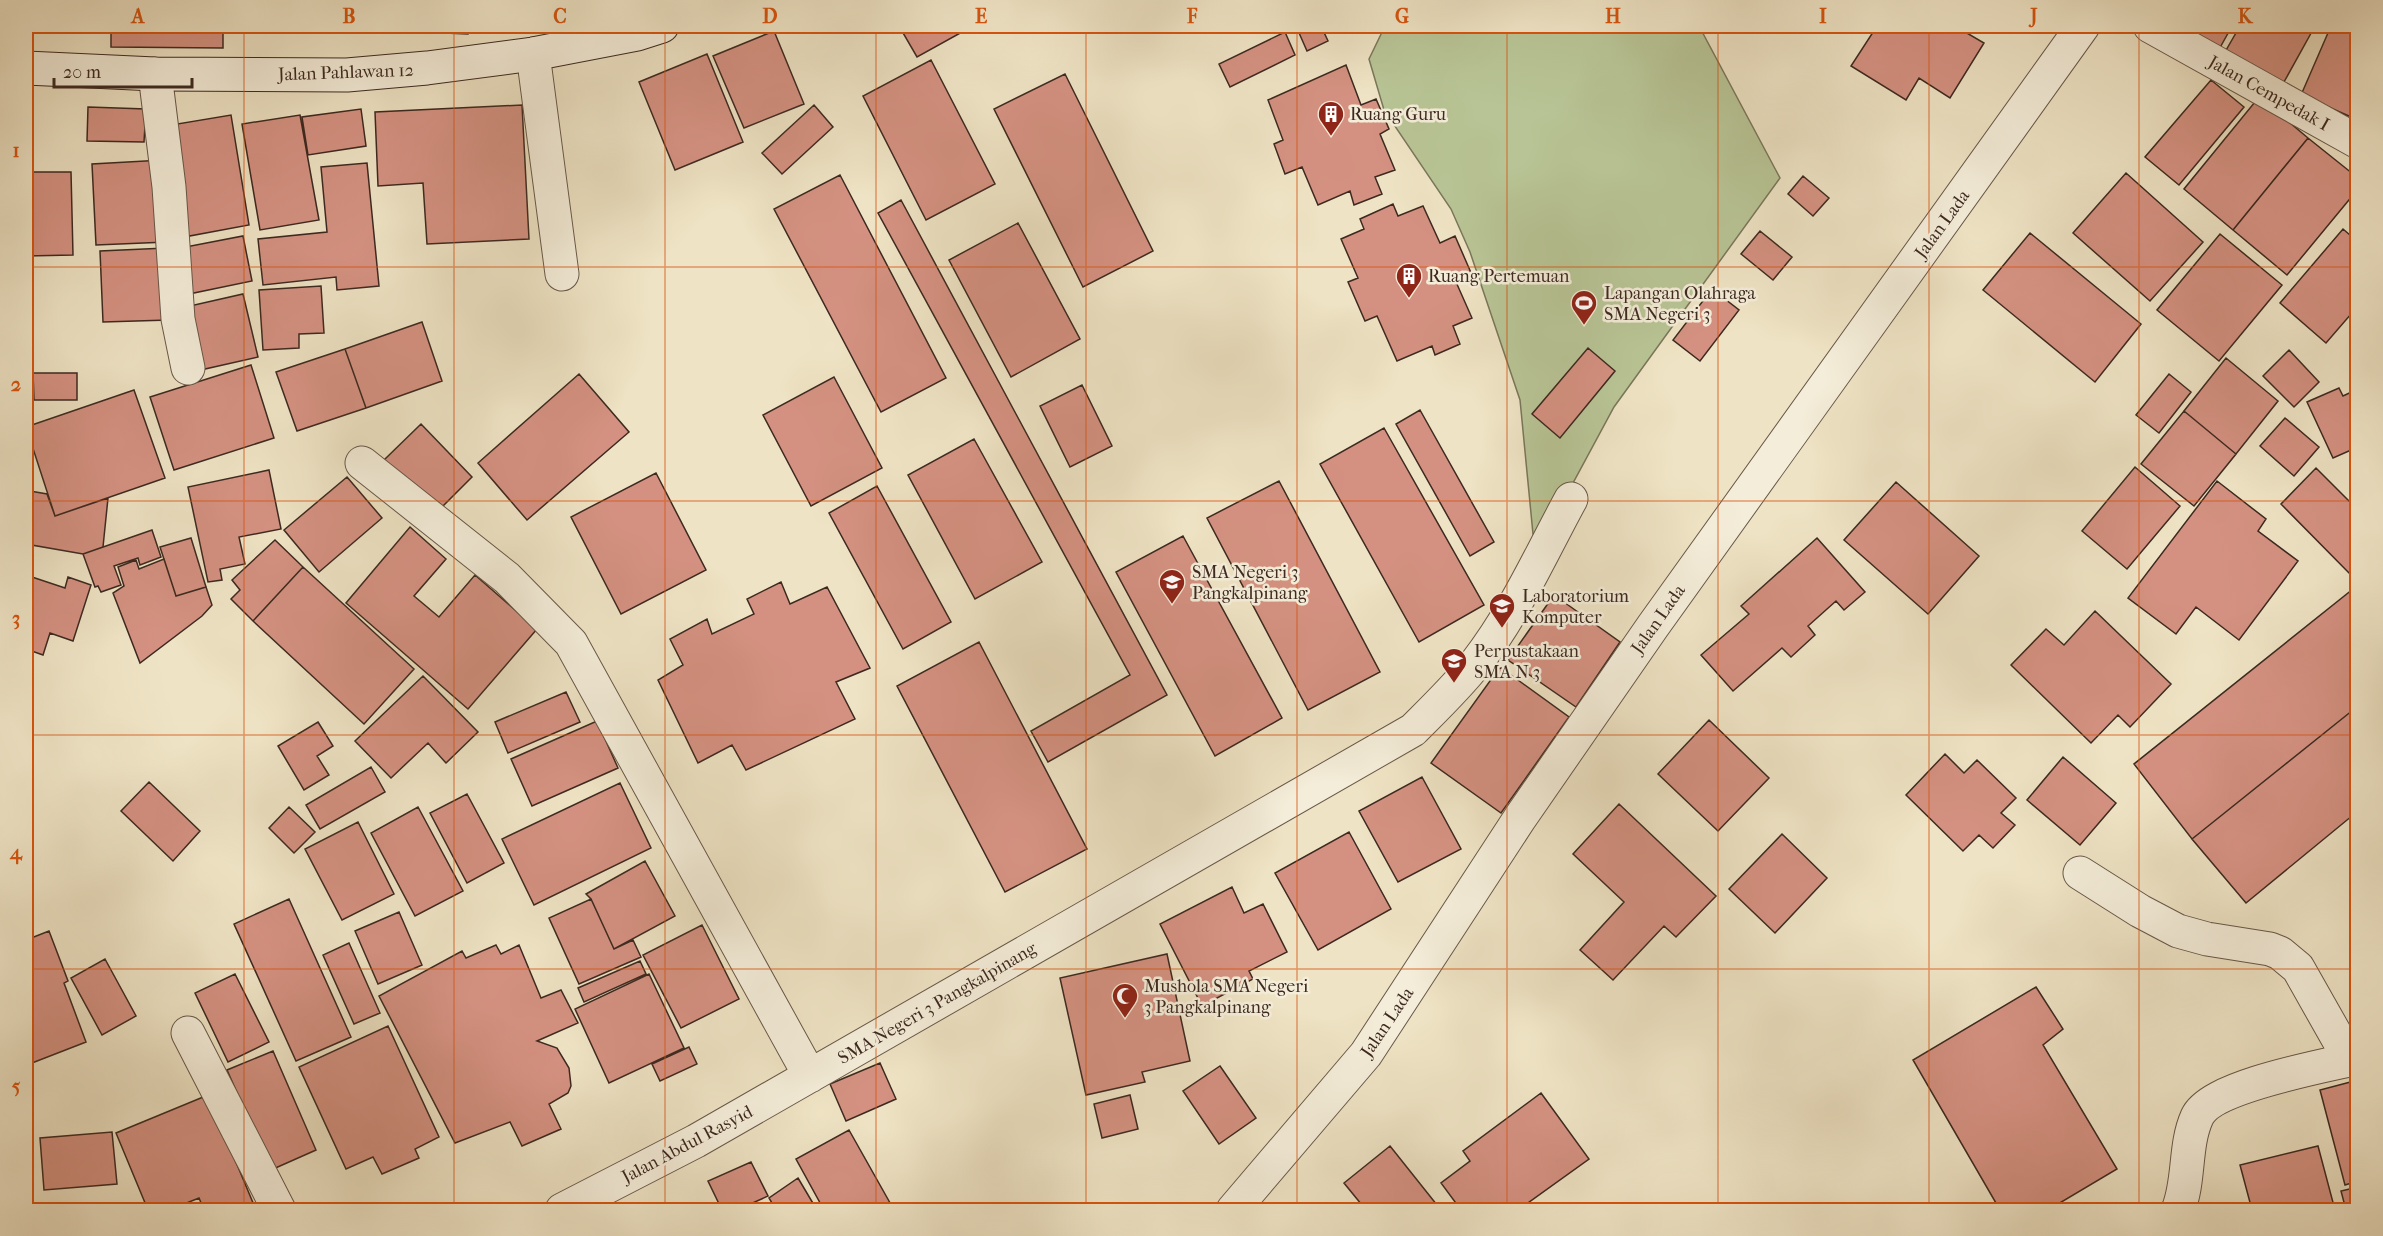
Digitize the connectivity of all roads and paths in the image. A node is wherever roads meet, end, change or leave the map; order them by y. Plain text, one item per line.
1 (662, 26) edge
2 (2083, 26) edge
3 (2150, 26) edge
4 (533, 54) junction
5 (26, 68) edge
6 (155, 74) junction
7 (2358, 142) edge
8 (562, 274) dead end
9 (188, 368) dead end
10 (362, 463) dead end
11 (1570, 498) dead end
12 (2080, 873) dead end
13 (188, 1033) dead end
14 (2354, 1059) edge
15 (810, 1076) junction
16 (279, 1210) edge
17 (562, 1210) edge
18 (1233, 1210) edge
19 (2178, 1210) edge

1 - 4 street, Jalan Pahlawan 12
2 - 18 street, Jalan Lada
3 - 7 street, Jalan Cempedak I
4 - 6 street, Jalan Pahlawan 12
4 - 8 street
5 - 6 street, Jalan Pahlawan 12
6 - 9 street
10 - 15 street
11 - 15 street, SMA Negeri 3 Pangkalpinang
12 - 14 street
13 - 16 street
14 - 19 street
15 - 17 street, Jalan Abdul Rasyid

